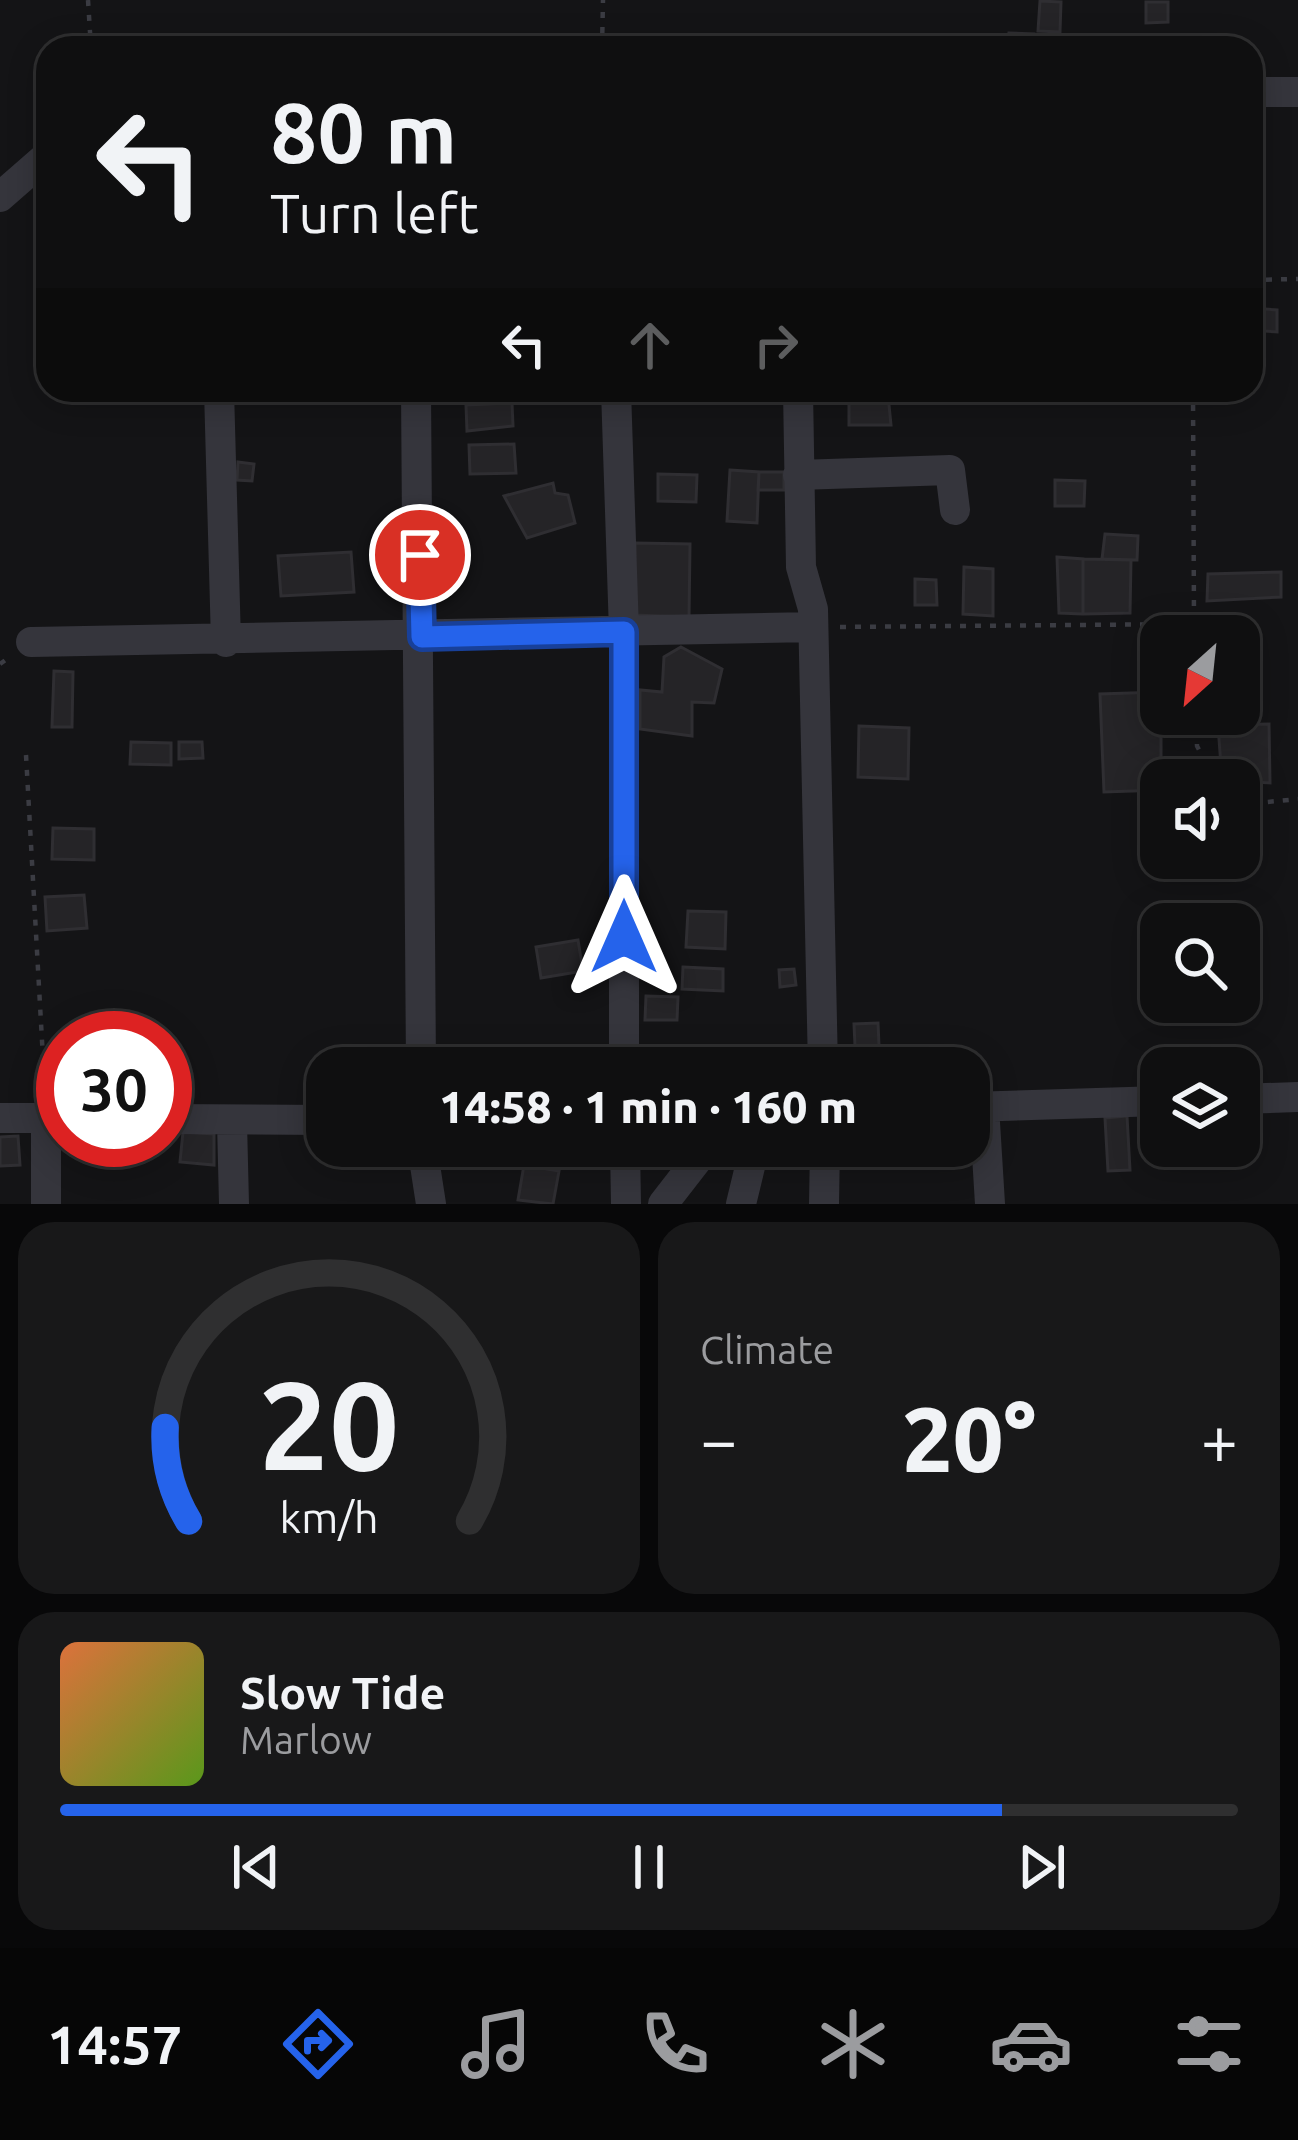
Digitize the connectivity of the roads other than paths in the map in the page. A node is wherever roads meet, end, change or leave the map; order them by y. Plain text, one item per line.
1 (1263, 92) edge
2 (1298, 92) edge
3 (36, 166) edge
4 (0, 197) edge
5 (219, 402) edge
6 (416, 402) edge
7 (616, 402) edge
8 (797, 402) edge
9 (799, 476) junction
10 (955, 510) dead end
11 (813, 627) junction
12 (624, 632) junction
13 (422, 637) junction
14 (31, 642) dead end
15 (226, 642) junction
16 (421, 1047) edge
17 (624, 1047) edge
18 (823, 1047) edge
19 (1298, 1097) edge
20 (1260, 1098) edge
21 (1140, 1102) edge
22 (990, 1107) edge
23 (0, 1118) edge
24 (36, 1118) edge
25 (192, 1120) edge
26 (306, 1120) edge
27 (232, 1122) junction
28 (49, 1167) edge
29 (425, 1167) edge
30 (625, 1167) edge
31 (692, 1167) edge
32 (750, 1167) edge
33 (825, 1167) edge
34 (985, 1167) edge
35 (46, 1204) edge
36 (234, 1204) edge
37 (431, 1204) edge
38 (626, 1204) edge
39 (663, 1204) edge
40 (741, 1204) edge
41 (824, 1204) edge
42 (990, 1204) edge

1 - 2 street
3 - 4 street
5 - 15 street
6 - 13 street
7 - 12 street
8 - 9 street
9 - 10 street
9 - 11 street
11 - 12 street
11 - 18 street
12 - 13 street
12 - 17 street
13 - 15 street
13 - 16 street
14 - 15 street
19 - 20 street
21 - 22 street
23 - 24 street
25 - 27 street
26 - 27 street
27 - 36 street
28 - 35 street
29 - 37 street
30 - 38 street
31 - 39 street
32 - 40 street
33 - 41 street
34 - 42 street

